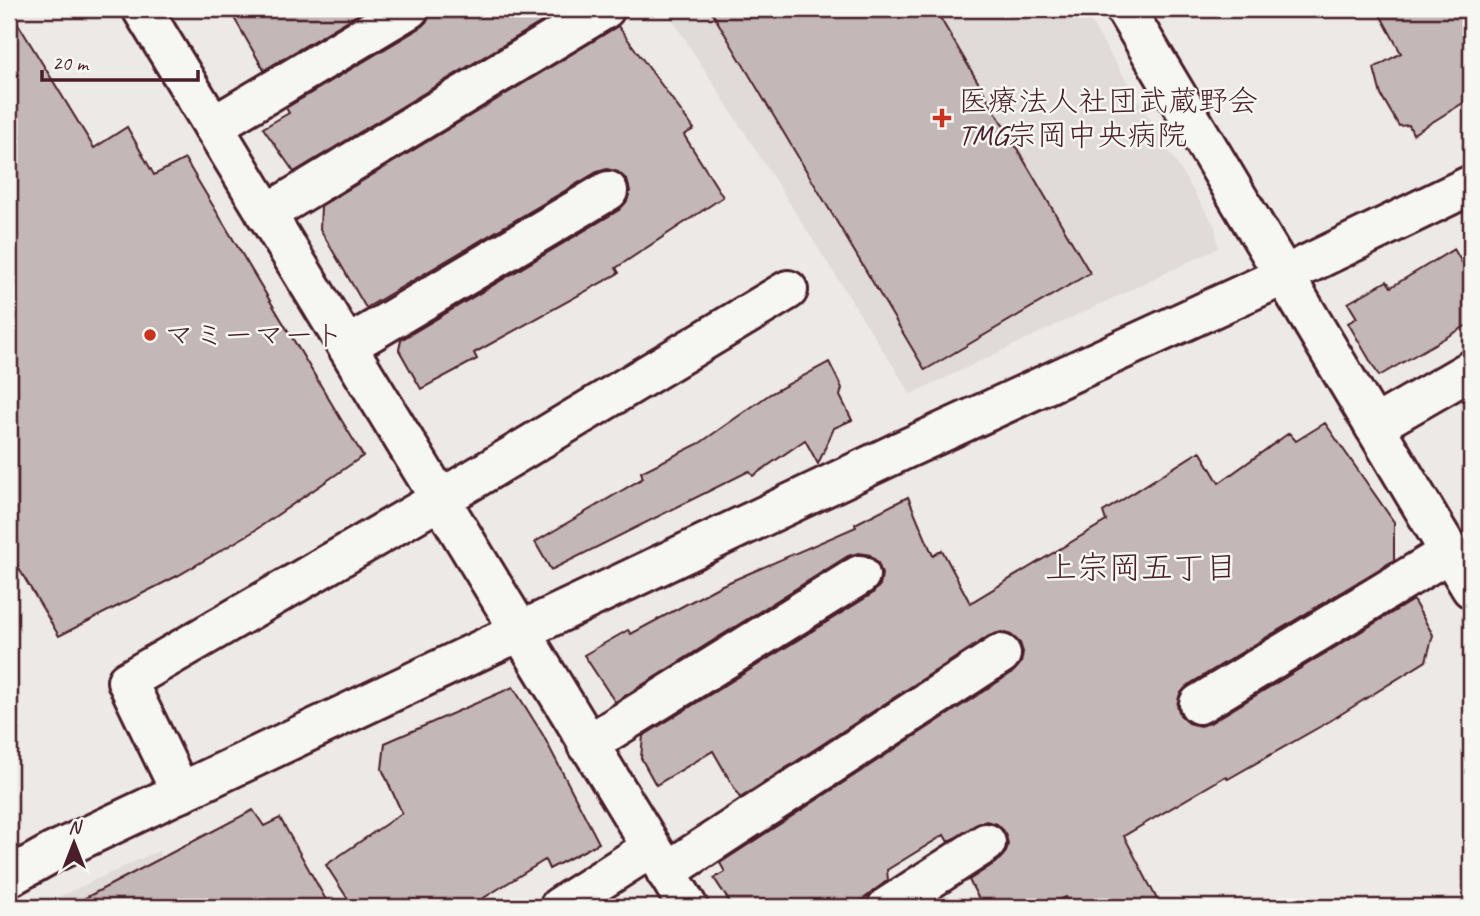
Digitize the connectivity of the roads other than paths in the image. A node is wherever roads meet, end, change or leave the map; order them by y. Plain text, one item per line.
1 (142, 9) edge
2 (409, 9) edge
3 (605, 9) edge
4 (1125, 9) edge
5 (213, 126) junction
6 (1471, 185) edge
7 (608, 191) dead end
8 (266, 215) junction
9 (1286, 277) junction
10 (788, 290) dead end
11 (347, 346) junction
12 (1471, 370) edge
13 (1374, 426) junction
14 (439, 500) junction
15 (1464, 573) edge
16 (859, 575) dead end
17 (520, 633) junction
18 (1001, 654) dead end
19 (1199, 704) dead end
20 (587, 745) junction
21 (181, 793) junction
22 (986, 842) dead end
23 (659, 860) junction
24 (9, 877) edge
25 (559, 907) edge
26 (688, 907) edge
27 (887, 907) edge

1 - 5 street
2 - 5 street
3 - 8 street
4 - 9 street
5 - 8 street
6 - 9 street
7 - 11 street
8 - 11 street
9 - 13 street
9 - 17 street
10 - 14 street
11 - 14 street
12 - 13 street
13 - 15 street
14 - 17 street
14 - 21 street
15 - 19 street
16 - 20 street
17 - 20 street
17 - 21 street
18 - 23 street
20 - 23 street
21 - 24 street
22 - 27 street
23 - 25 street
23 - 26 street

